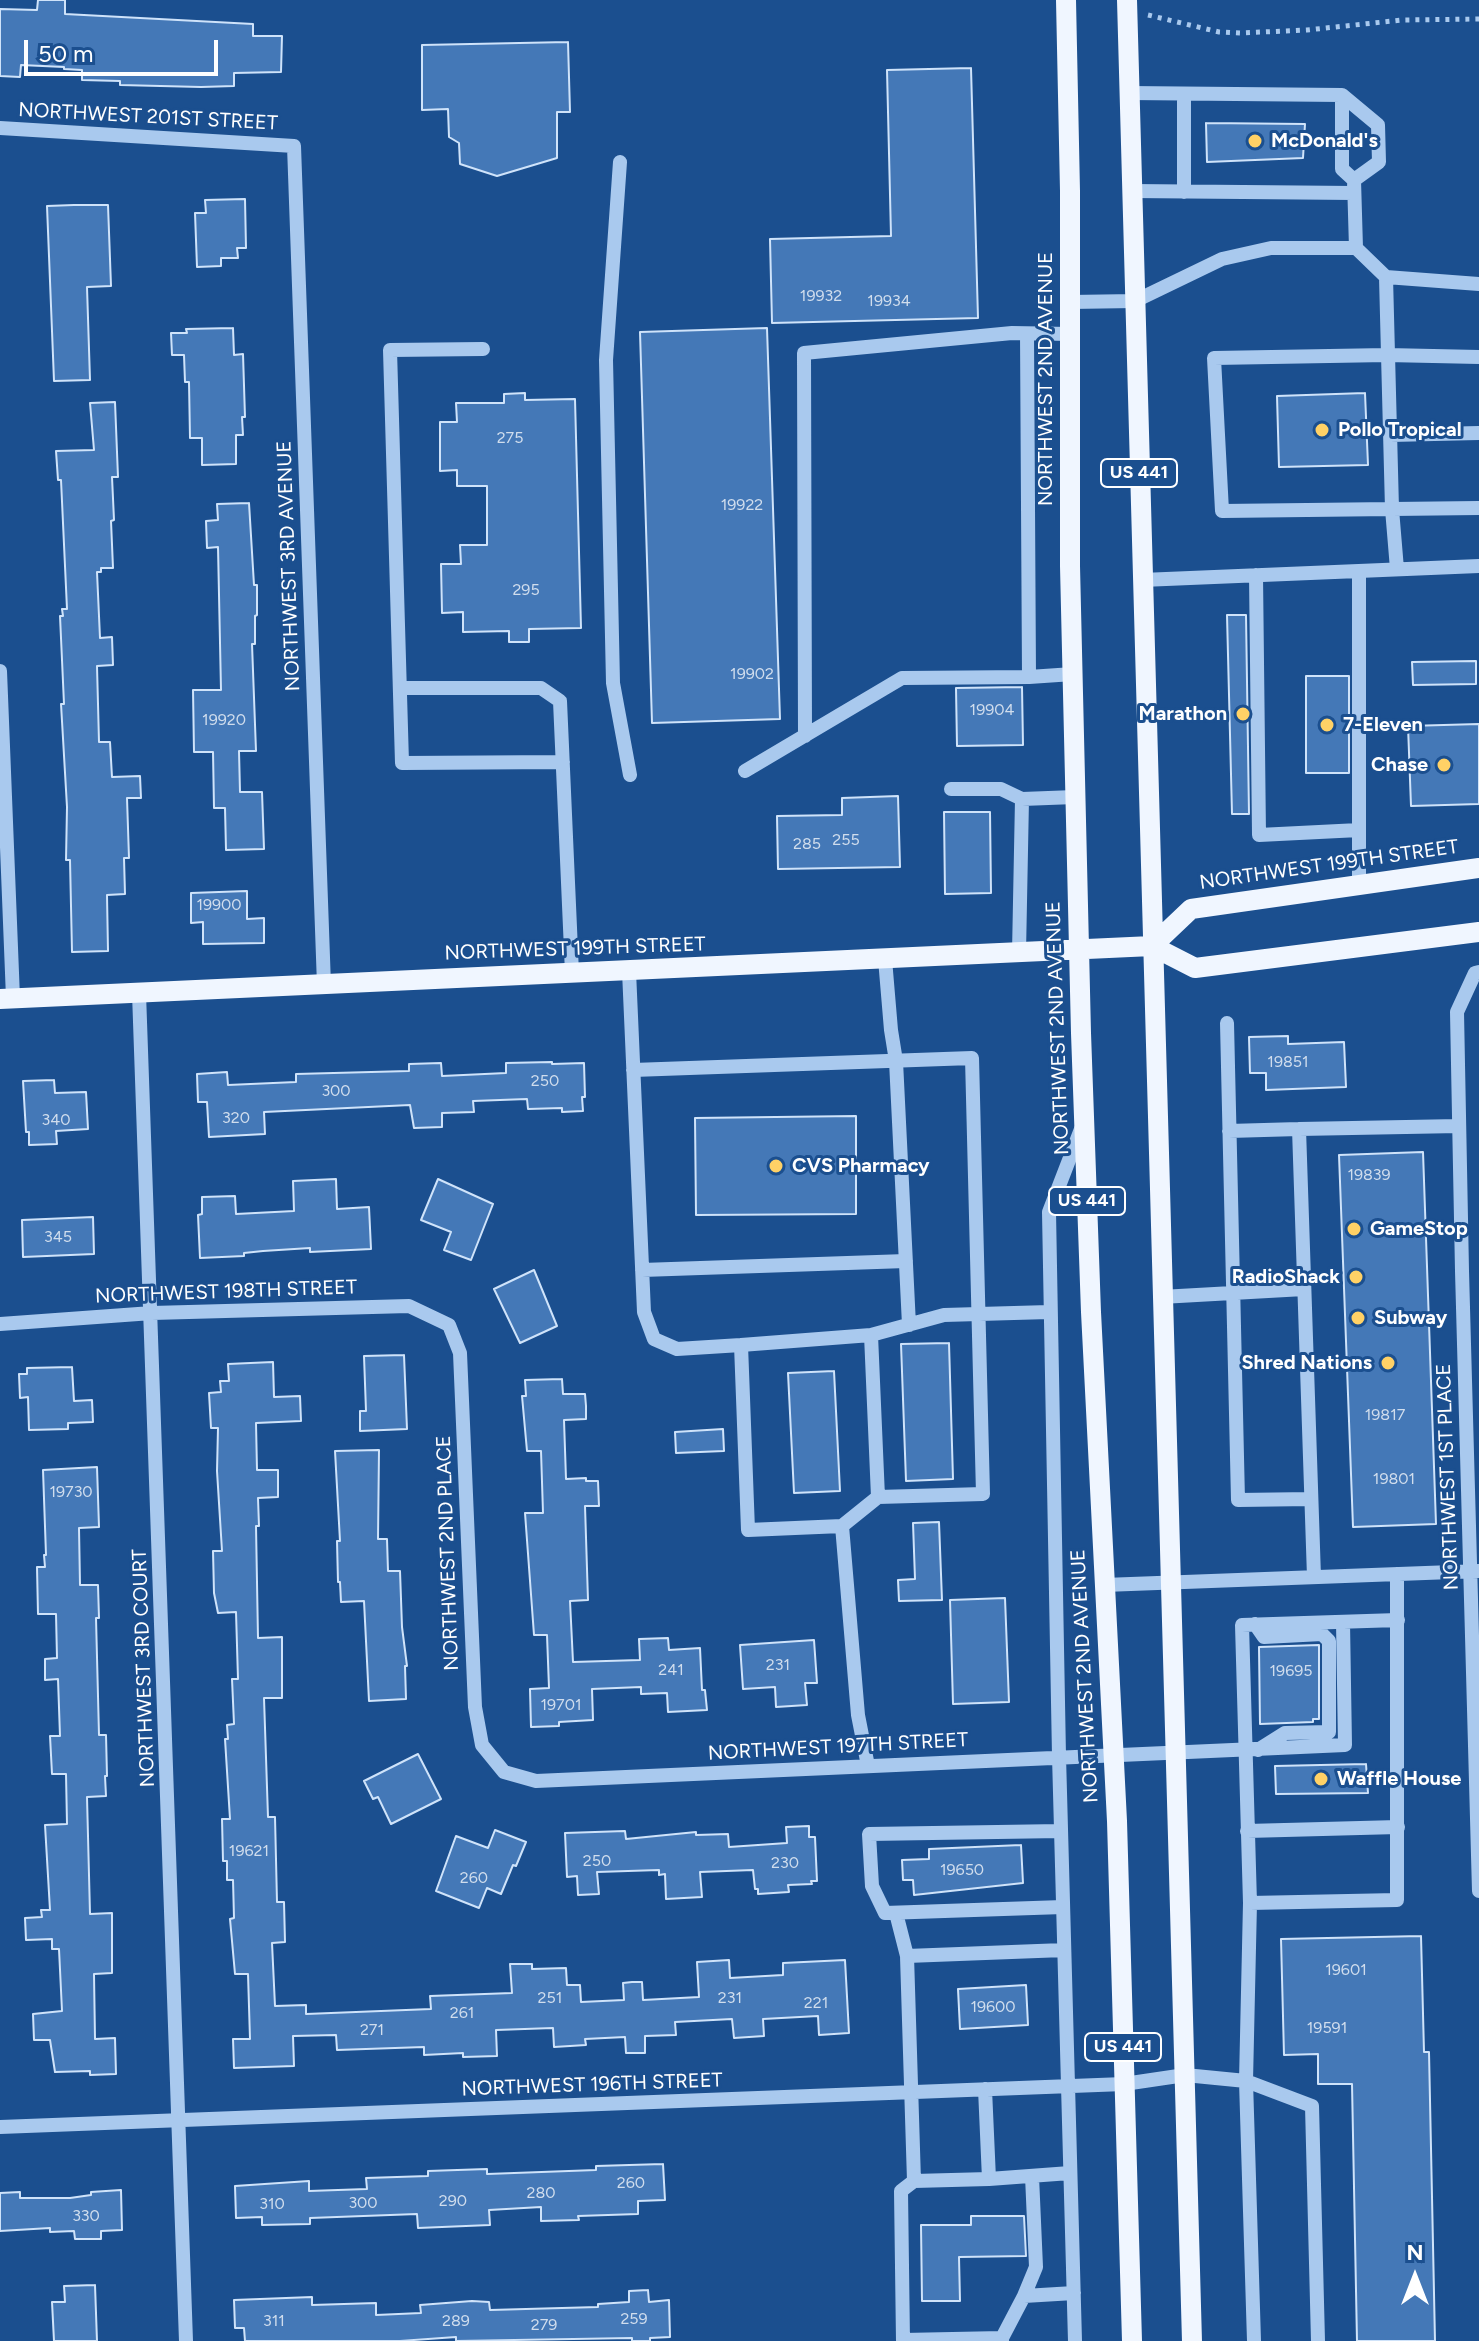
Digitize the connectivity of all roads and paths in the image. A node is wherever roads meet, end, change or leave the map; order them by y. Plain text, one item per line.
1 (1066, 0) edge
2 (1127, 7) edge
3 (1479, 19) edge
4 (1129, 93) junction
5 (1184, 94) junction
6 (1342, 95) junction
7 (0, 128) edge
8 (294, 146) joint
9 (620, 162) dead end
10 (1354, 186) junction
11 (1132, 191) junction
12 (1184, 192) junction
13 (1356, 248) junction
14 (1386, 277) junction
15 (1479, 284) edge
16 (1135, 301) junction
17 (1070, 302) junction
18 (1027, 334) junction
19 (1070, 334) junction
20 (483, 349) dead end
21 (1387, 355) junction
22 (1479, 357) edge
23 (1479, 433) edge
24 (1390, 435) junction
25 (1479, 508) edge
26 (1392, 509) junction
27 (1479, 566) edge
28 (1397, 569) junction
29 (1359, 571) junction
30 (1256, 575) junction
31 (1142, 580) junction
32 (0, 671) edge
33 (1073, 674) junction
34 (1029, 677) junction
35 (400, 688) junction
36 (805, 736) junction
37 (563, 762) junction
38 (745, 771) dead end
39 (630, 775) dead end
40 (951, 789) dead end
41 (1075, 797) junction
42 (1022, 799) junction
43 (1359, 830) junction
44 (1479, 868) edge
45 (1359, 884) junction
46 (1479, 932) edge
47 (1152, 946) junction
48 (1079, 950) junction
49 (1019, 953) junction
50 (885, 959) junction
51 (629, 971) junction
52 (1479, 972) edge
53 (572, 973) junction
54 (324, 985) junction
55 (139, 993) junction
56 (6, 999) edge
57 (1227, 1023) dead end
58 (896, 1061) junction
59 (633, 1070) junction
60 (1085, 1117) junction
61 (1459, 1126) junction
62 (1299, 1129) junction
63 (1229, 1131) junction
64 (906, 1261) junction
65 (642, 1270) junction
66 (1462, 1271) junction
67 (1479, 1272) edge
68 (1304, 1289) junction
69 (1233, 1291) junction
70 (1161, 1297) junction
71 (1049, 1312) junction
72 (152, 1313) junction
73 (978, 1314) junction
74 (0, 1324) edge
75 (449, 1325) joint
76 (909, 1325) junction
77 (871, 1335) junction
78 (741, 1345) junction
79 (878, 1497) junction
80 (1311, 1499) junction
81 (842, 1526) junction
82 (1475, 1571) edge
83 (1397, 1574) junction
84 (1314, 1577) junction
85 (1170, 1582) junction
86 (1104, 1585) junction
87 (1398, 1620) junction
88 (1343, 1622) junction
89 (1255, 1624) junction
90 (1251, 1751) junction
91 (1113, 1754) junction
92 (1175, 1754) junction
93 (1059, 1756) junction
94 (868, 1766) junction
95 (504, 1772) joint
96 (1398, 1827) junction
97 (1061, 1831) junction
98 (1247, 1831) junction
99 (1479, 1862) edge
100 (1479, 1891) edge
101 (1250, 1903) junction
102 (1063, 1907) junction
103 (896, 1913) junction
104 (1064, 1950) junction
105 (907, 1956) junction
106 (1185, 2075) junction
107 (1246, 2081) junction
108 (1124, 2084) junction
109 (1068, 2086) junction
110 (985, 2089) junction
111 (910, 2092) junction
112 (180, 2121) junction
113 (0, 2127) edge
114 (1070, 2173) junction
115 (1032, 2176) junction
116 (989, 2179) junction
117 (914, 2181) junction
118 (1074, 2293) junction
119 (1024, 2296) junction
120 (1002, 2339) edge
121 (903, 2340) edge
122 (186, 2341) edge
123 (1075, 2341) edge
124 (1132, 2341) edge
125 (1192, 2341) edge
126 (1254, 2341) edge
127 (1318, 2341) edge

1 - 17 main road, NORTHWEST 2ND AVENUE / US 441
2 - 3 path
2 - 4 main road, US 441
4 - 5 street
4 - 11 main road, US 441
5 - 6 street
5 - 12 street
6 - 10 street
6 - 10 street
7 - 8 street, NORTHWEST 201ST STREET
8 - 54 street, NORTHWEST 3RD AVENUE
9 - 39 street
10 - 12 street
10 - 13 street
11 - 12 street
11 - 16 main road, US 441
13 - 14 street
13 - 16 street
14 - 15 street
14 - 21 street
16 - 17 street
16 - 31 main road, US 441
17 - 19 main road, NORTHWEST 2ND AVENUE / US 441
18 - 19 street
18 - 34 street
18 - 36 street
19 - 33 main road, NORTHWEST 2ND AVENUE / US 441
20 - 35 street
21 - 22 street
21 - 24 street
21 - 26 street
23 - 24 street
24 - 26 street
25 - 26 street
26 - 28 street
27 - 28 street
28 - 29 street
29 - 30 street
29 - 43 street
30 - 31 street
30 - 43 street
31 - 47 main road, US 441
32 - 56 street
33 - 34 street
33 - 41 main road, NORTHWEST 2ND AVENUE / US 441
34 - 36 street
35 - 37 street
35 - 37 street
36 - 38 street
37 - 53 street
40 - 42 street
41 - 42 street
41 - 48 main road, NORTHWEST 2ND AVENUE / US 441
42 - 49 street
43 - 45 street
44 - 45 main road, NORTHWEST 199TH STREET
45 - 47 main road, NORTHWEST 199TH STREET
46 - 47 main road
47 - 48 main road, NORTHWEST 199TH STREET
47 - 70 main road, US 441
48 - 49 main road, NORTHWEST 199TH STREET
48 - 60 main road, NORTHWEST 2ND AVENUE / US 441
49 - 50 main road, NORTHWEST 199TH STREET
50 - 51 main road, NORTHWEST 199TH STREET
50 - 58 street
51 - 53 main road, NORTHWEST 199TH STREET
51 - 59 street
52 - 61 street, NORTHWEST 1ST PLACE
53 - 54 main road, NORTHWEST 199TH STREET
54 - 55 main road, NORTHWEST 199TH STREET
55 - 56 main road, NORTHWEST 199TH STREET
55 - 72 street, NORTHWEST 3RD COURT
57 - 63 street
58 - 59 street
58 - 64 street
58 - 73 street
59 - 65 street
60 - 71 street
60 - 86 main road, NORTHWEST 2ND AVENUE / US 441
61 - 62 street
61 - 66 street, NORTHWEST 1ST PLACE
62 - 63 street
62 - 68 street
63 - 69 street
64 - 65 street
64 - 76 street
65 - 78 street
66 - 67 street
66 - 82 street, NORTHWEST 1ST PLACE
68 - 69 street
68 - 80 street
69 - 70 street
69 - 80 street
70 - 85 main road, US 441
71 - 73 street
71 - 93 street
72 - 74 street, NORTHWEST 198TH STREET
72 - 75 street, NORTHWEST 198TH STREET
72 - 112 street, NORTHWEST 3RD COURT
73 - 76 street
73 - 79 street
75 - 95 street, NORTHWEST 2ND PLACE
76 - 77 street
77 - 78 street
77 - 79 street
78 - 81 street
79 - 81 street
80 - 84 street
81 - 94 street
82 - 83 street
82 - 99 street, NORTHWEST 1ST PLACE
83 - 84 street
83 - 87 street
84 - 85 street
85 - 86 street
85 - 92 main road, US 441
86 - 91 main road, NORTHWEST 2ND AVENUE / US 441
87 - 88 street
87 - 96 street
88 - 89 street
88 - 90 street, NORTHWEST 197TH STREET
89 - 90 street
89 - 90 street
90 - 92 street, NORTHWEST 197TH STREET
90 - 98 street
91 - 92 street, NORTHWEST 197TH STREET
91 - 93 street, NORTHWEST 197TH STREET
91 - 108 main road, NORTHWEST 2ND AVENUE / US 441
92 - 106 main road, US 441
93 - 94 street, NORTHWEST 197TH STREET
93 - 97 street
94 - 95 street, NORTHWEST 197TH STREET
96 - 98 street
96 - 101 street
97 - 102 street
97 - 103 street
98 - 101 street
99 - 100 street, NORTHWEST 1ST PLACE
101 - 107 street
102 - 103 street
102 - 104 street
103 - 105 street
104 - 105 street
104 - 109 street
105 - 111 street
106 - 107 street, NORTHWEST 196TH STREET
106 - 108 street, NORTHWEST 196TH STREET
106 - 125 main road, US 441
107 - 126 street
107 - 127 street, NORTHWEST 196TH STREET
108 - 109 street, NORTHWEST 196TH STREET
108 - 124 main road, NORTHWEST 2ND AVENUE / US 441
109 - 110 street, NORTHWEST 196TH STREET
109 - 114 street
110 - 111 street, NORTHWEST 196TH STREET
110 - 116 street
111 - 112 street, NORTHWEST 196TH STREET
111 - 117 street
112 - 113 street, NORTHWEST 196TH STREET
112 - 122 street, NORTHWEST 3RD COURT
114 - 115 street
114 - 118 street
115 - 116 street
115 - 119 street
116 - 117 street
117 - 121 street
118 - 119 street
118 - 123 street
119 - 120 street
120 - 121 street

